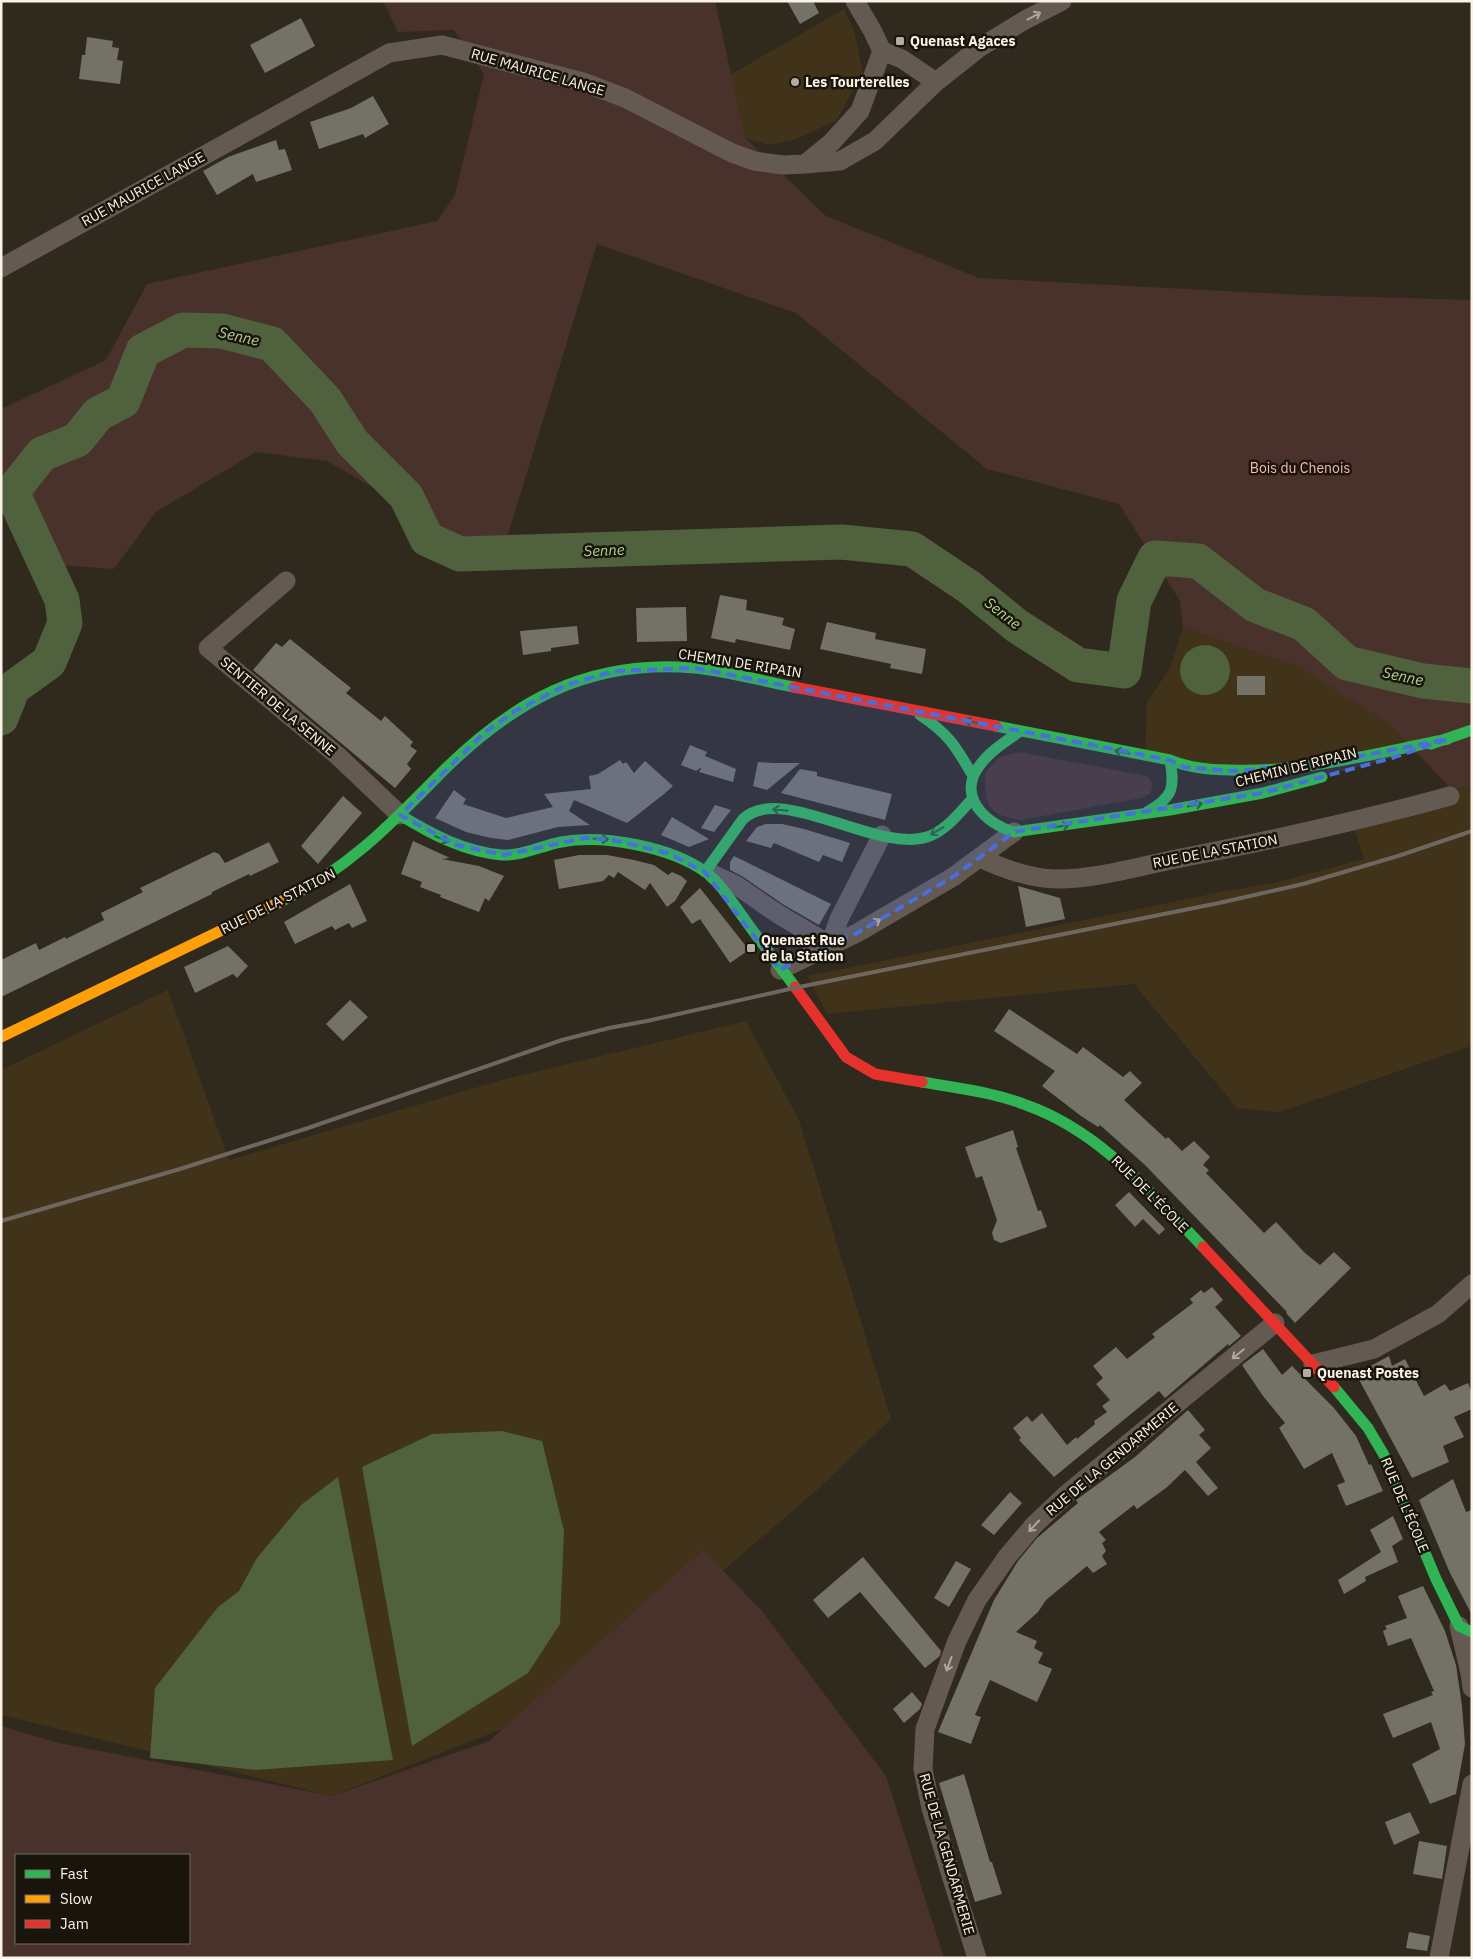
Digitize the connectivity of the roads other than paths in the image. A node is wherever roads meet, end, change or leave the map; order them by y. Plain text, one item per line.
1 (854, 1) edge
2 (1062, 1) edge
3 (882, 51) junction
4 (936, 82) junction
5 (805, 164) junction
6 (1, 268) edge
7 (286, 582) dead end
8 (912, 711) junction
9 (1472, 730) edge
10 (1019, 732) junction
11 (1448, 739) junction
12 (1170, 760) junction
13 (973, 776) junction
14 (1450, 796) dead end
15 (973, 798) junction
16 (1147, 812) junction
17 (400, 815) junction
18 (1014, 832) junction
19 (882, 835) junction
20 (980, 858) junction
21 (705, 872) junction
22 (830, 945) junction
23 (780, 970) junction
24 (1, 1037) edge
25 (1472, 1284) edge
26 (1275, 1323) junction
27 (1313, 1364) junction
28 (1465, 1629) edge
29 (1472, 1688) edge
30 (1472, 1784) edge
31 (978, 1958) edge
32 (1439, 1958) edge

1 - 3 street
4 -> 2 street, RUE MAURICE LANGE
3 - 4 street
3 - 5 street
4 - 5 street, RUE MAURICE LANGE
5 - 6 street, RUE MAURICE LANGE
7 - 17 street, SENTIER DE LA SENNE
10 -> 8 street, CHEMIN DE RIPAIN
8 - 13 street, CHEMIN DE RIPAIN
8 - 17 street, CHEMIN DE RIPAIN
9 - 11 street, CHEMIN DE RIPAIN
12 -> 10 street, CHEMIN DE RIPAIN
10 - 13 street
11 - 12 street, CHEMIN DE RIPAIN
16 -> 11 street, CHEMIN DE RIPAIN
12 - 16 street, CHEMIN DE RIPAIN
13 - 15 street
14 - 20 street, RUE DE LA STATION
15 - 18 street
15 -> 19 street
18 -> 16 street, CHEMIN DE RIPAIN
17 -> 21 street
17 - 24 street, RUE DE LA STATION
18 - 20 street
19 -> 21 street
19 - 22 street
22 -> 20 street
21 - 22 street
21 - 23 street, RUE DE L'ÉCOLE
22 - 23 street
23 - 26 street, RUE DE L'ÉCOLE
25 - 27 street
26 - 27 street, RUE DE L'ÉCOLE
26 -> 31 street, RUE DE LA GENDARMERIE
27 - 28 street, RUE DE L'ÉCOLE
28 - 29 street, RUE DE L'ÉCOLE
30 - 32 street

